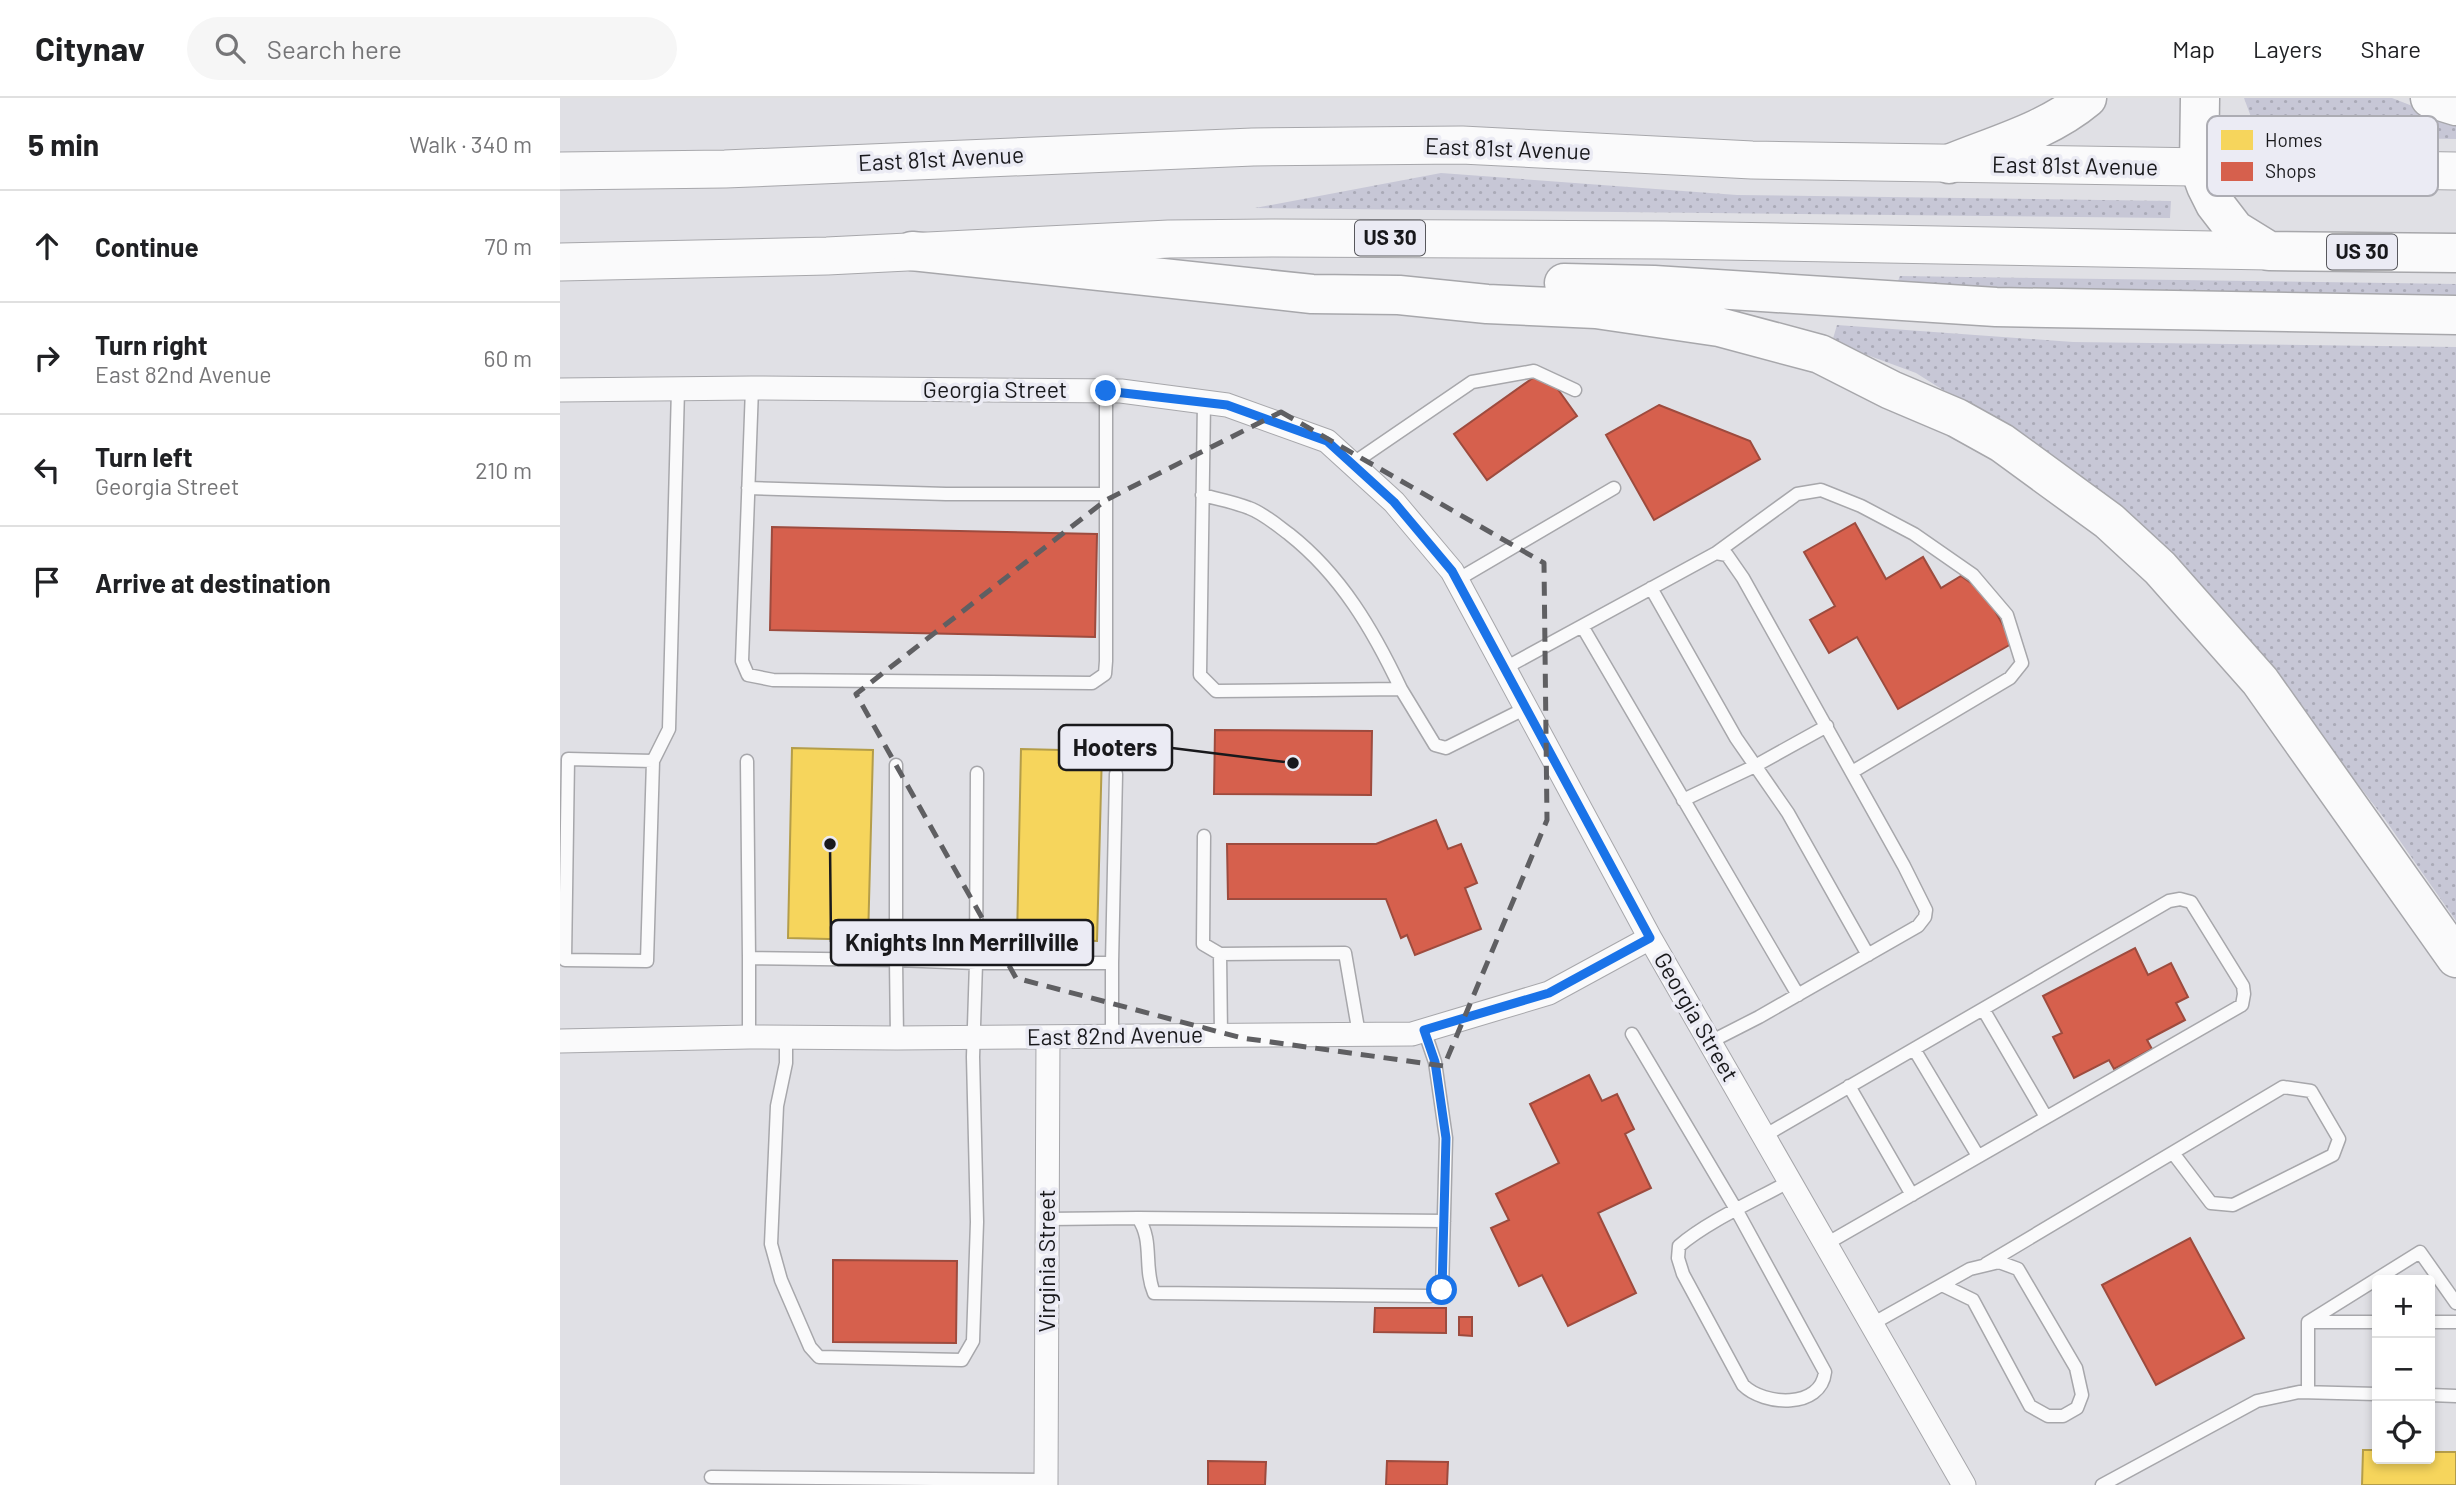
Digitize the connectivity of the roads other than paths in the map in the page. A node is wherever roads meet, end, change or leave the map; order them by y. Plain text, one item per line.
1 (2087, 98) edge
2 (2200, 98) edge
3 (2430, 98) edge
4 (2456, 106) edge
5 (1949, 164) junction
6 (2199, 167) junction
7 (2207, 167) edge
8 (560, 171) edge
9 (2438, 171) edge
10 (2456, 171) edge
11 (2207, 187) edge
12 (2211, 196) edge
13 (912, 251) junction
14 (2269, 251) junction
15 (2456, 253) edge
16 (560, 262) edge
17 (1399, 295) junction
18 (2456, 315) edge
19 (752, 388) junction
20 (678, 389) junction
21 (560, 390) edge
22 (1575, 390) dead end
23 (1106, 391) junction
24 (1204, 402) junction
25 (1352, 464) junction
26 (748, 488) junction
27 (1614, 488) dead end
28 (1106, 494) junction
29 (1202, 495) junction
30 (1716, 552) junction
31 (1457, 579) junction
32 (1651, 588) junction
33 (1582, 626) junction
34 (1504, 668) junction
35 (1401, 689) junction
36 (1526, 708) junction
37 (1827, 726) junction
38 (653, 761) junction
39 (747, 761) dead end
40 (896, 765) dead end
41 (1755, 766) junction
42 (1852, 772) junction
43 (977, 773) dead end
44 (1116, 774) dead end
45 (1684, 800) junction
46 (1203, 836) dead end
47 (1650, 938) junction
48 (1220, 954) junction
49 (1868, 955) junction
50 (749, 958) junction
51 (2456, 958) edge
52 (896, 960) junction
53 (976, 962) junction
54 (1112, 963) junction
55 (1798, 995) junction
56 (1983, 1009) junction
57 (1424, 1030) junction
58 (1359, 1034) junction
59 (1632, 1034) dead end
60 (1112, 1035) junction
61 (1221, 1035) junction
62 (749, 1037) junction
63 (786, 1037) junction
64 (1048, 1037) junction
65 (897, 1038) junction
66 (975, 1038) junction
67 (560, 1041) edge
68 (1710, 1042) junction
69 (1914, 1049) junction
70 (1849, 1087) junction
71 (2046, 1117) junction
72 (1764, 1136) junction
73 (2173, 1153) junction
74 (1978, 1156) junction
75 (1790, 1181) junction
76 (1912, 1195) junction
77 (1737, 1211) junction
78 (1138, 1218) junction
79 (1047, 1219) junction
80 (1444, 1221) junction
81 (1826, 1244) junction
82 (1986, 1264) junction
83 (1942, 1285) junction
84 (2456, 1303) edge
85 (2308, 1322) junction
86 (2372, 1322) edge
87 (2435, 1322) edge
88 (2456, 1322) edge
89 (1872, 1324) junction
90 (2308, 1392) junction
91 (2372, 1394) edge
92 (2435, 1395) edge
93 (2456, 1396) edge
94 (711, 1477) dead end
95 (1046, 1483) edge
96 (1964, 1485) edge
97 (2102, 1485) edge

1 - 5 highway
2 - 6 highway
3 - 4 highway
5 - 6 main road, East 81st Avenue
5 - 8 main road, East 81st Avenue
6 - 7 main road, East 81st Avenue
6 - 11 highway
9 - 10 main road, East 81st Avenue
12 - 14 highway
13 - 14 main road, US 30
13 - 16 main road, US 30
13 - 17 highway
14 - 15 highway, US 30
17 - 18 highway
17 - 51 highway
19 - 20 street, Georgia Street
19 - 23 street, Georgia Street
19 - 26 lane
20 - 21 street, Georgia Street
20 - 38 lane
22 - 25 lane
23 - 24 street, Georgia Street
23 - 28 lane
24 - 25 street, Georgia Street
24 - 29 lane
25 - 31 street, Georgia Street
26 - 28 lane
26 - 28 lane
27 - 31 lane
29 - 35 lane
29 - 35 lane
30 - 32 lane
30 - 37 lane
30 - 42 lane
31 - 34 street, Georgia Street
32 - 33 lane
32 - 41 lane
33 - 34 lane
33 - 45 lane
34 - 36 street, Georgia Street
35 - 36 lane
36 - 47 street, Georgia Street
37 - 41 lane
37 - 42 lane
38 - 38 lane
39 - 50 lane
40 - 52 lane
41 - 45 lane
41 - 49 lane
42 - 49 lane
43 - 53 lane
44 - 54 lane
45 - 55 lane
46 - 48 lane
47 - 57 street, East 82nd Avenue
47 - 68 street, Georgia Street
48 - 58 lane
48 - 61 lane
49 - 55 lane
50 - 52 lane
50 - 62 lane
52 - 53 lane
52 - 65 lane
53 - 54 lane
53 - 66 lane
54 - 60 lane
55 - 68 lane
56 - 69 lane
56 - 71 lane
56 - 71 lane
57 - 58 street, East 82nd Avenue
57 - 80 lane
58 - 61 street, East 82nd Avenue
59 - 77 lane
60 - 61 street, East 82nd Avenue
60 - 64 street, East 82nd Avenue
62 - 63 street, East 82nd Avenue
62 - 67 street, East 82nd Avenue
63 - 65 street, East 82nd Avenue
63 - 66 lane
64 - 66 street, East 82nd Avenue
64 - 79 street, Virginia Street
65 - 66 street, East 82nd Avenue
68 - 72 street, Georgia Street
69 - 70 lane
69 - 74 lane
70 - 72 lane
70 - 76 lane
71 - 74 lane
72 - 75 street, Georgia Street
73 - 73 lane
73 - 82 lane
74 - 76 lane
75 - 77 lane
75 - 81 street, Georgia Street
76 - 81 lane
77 - 77 lane
78 - 79 lane
78 - 80 lane
78 - 80 lane
79 - 95 street, Virginia Street
81 - 89 street, Georgia Street
82 - 83 lane
82 - 83 lane
83 - 89 lane
84 - 85 lane
85 - 86 lane
85 - 90 lane
87 - 88 lane
89 - 96 street, Georgia Street
90 - 91 lane
90 - 97 lane
92 - 93 lane
94 - 95 lane

